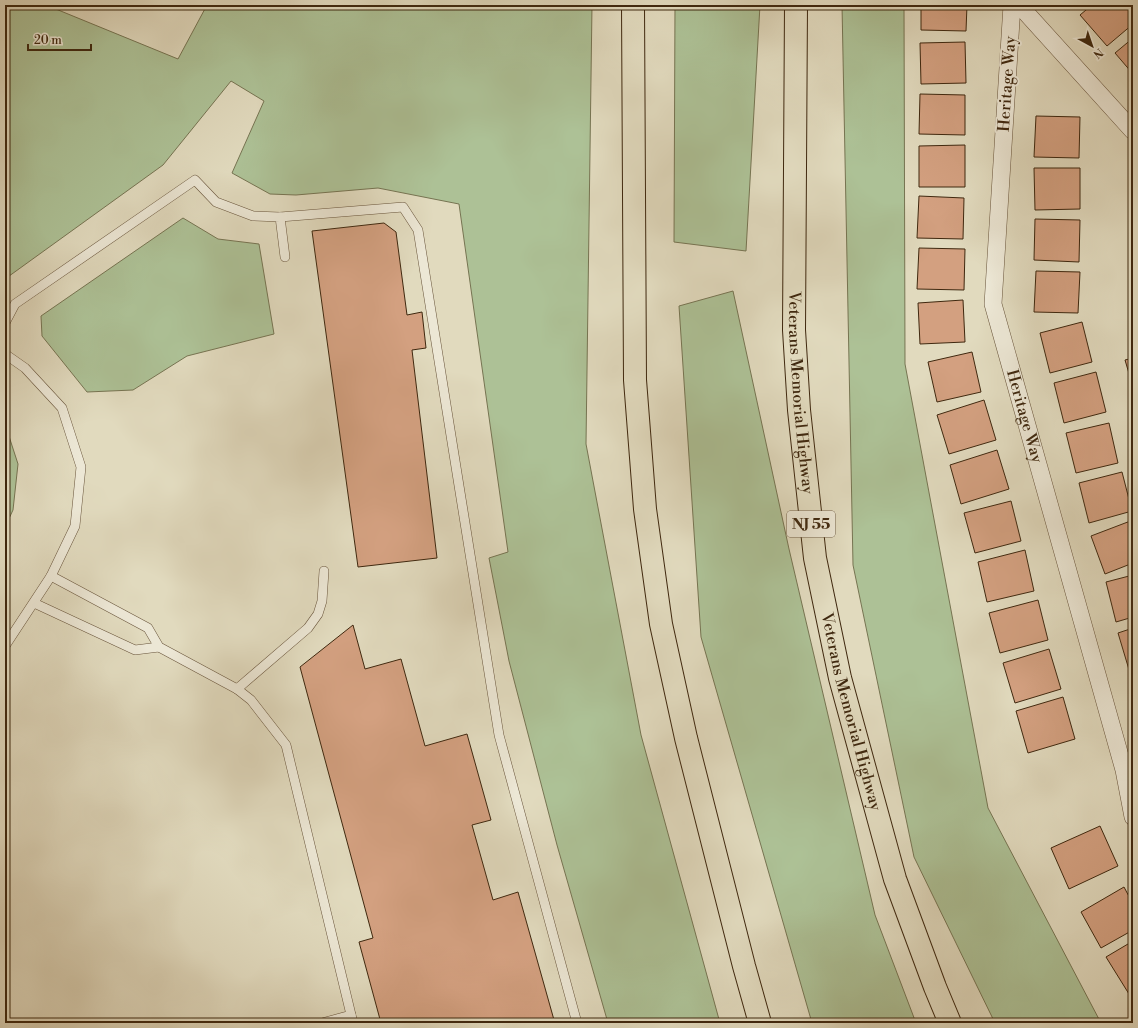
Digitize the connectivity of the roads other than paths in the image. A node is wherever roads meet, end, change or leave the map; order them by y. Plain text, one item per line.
1 (633, 5) edge
2 (796, 5) edge
3 (1012, 5) edge
4 (1019, 5) edge
5 (1133, 131) edge
6 (280, 217) junction
7 (285, 257) dead end
8 (5, 323) edge
9 (5, 354) edge
10 (324, 571) dead end
11 (52, 576) junction
12 (34, 603) junction
13 (5, 646) edge
14 (159, 646) junction
15 (237, 689) junction
16 (1128, 768) edge
17 (1133, 817) edge
18 (352, 1019) edge
19 (322, 1023) edge
20 (577, 1023) edge
21 (760, 1023) edge
22 (950, 1023) edge

1 - 21 highway
2 - 22 highway, Veterans Memorial Highway / NJ 55
3 - 16 street, Heritage Way
4 - 5 street
6 - 7 lane
6 - 8 lane
6 - 20 lane
9 - 11 lane
10 - 15 lane
11 - 12 lane
11 - 14 lane
12 - 13 lane
12 - 14 lane
14 - 15 lane
15 - 18 lane
16 - 17 street, Heritage Way
18 - 19 lane

